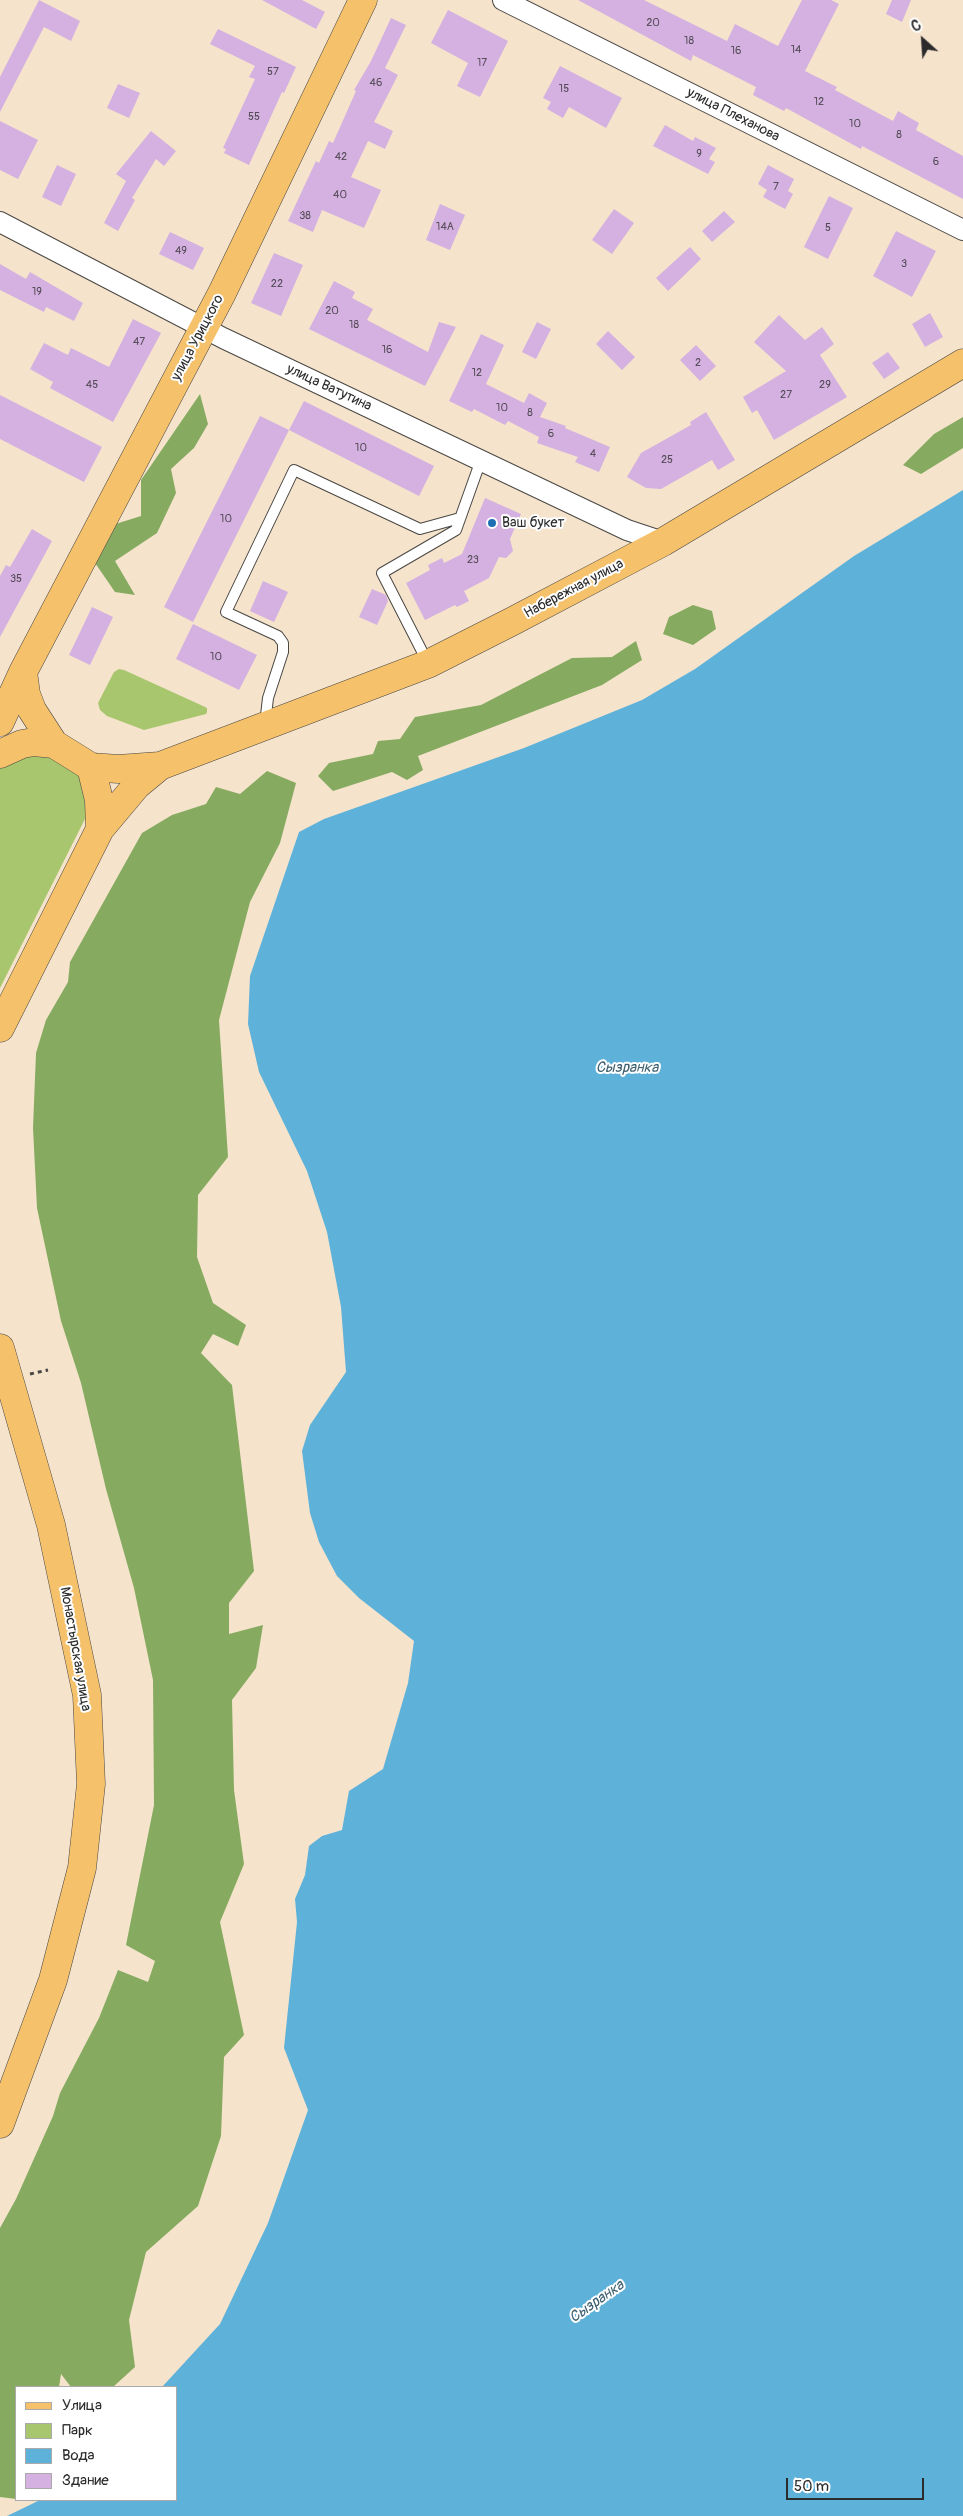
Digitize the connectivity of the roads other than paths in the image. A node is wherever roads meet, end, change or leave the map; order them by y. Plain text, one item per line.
1 (363, 0) edge
2 (503, 0) edge
3 (0, 222) edge
4 (963, 230) edge
5 (202, 328) junction
6 (963, 363) edge
7 (481, 460) junction
8 (460, 518) junction
9 (663, 542) junction
10 (428, 664) junction
11 (24, 672) junction
12 (2, 713) edge
13 (264, 727) junction
14 (54, 744) junction
15 (0, 754) edge
16 (160, 766) junction
17 (91, 767) junction
18 (100, 829) junction
19 (0, 1028) edge
20 (0, 1348) edge
21 (0, 2124) edge

1 - 5 main road, улица Урицкого
2 - 4 street, улица Плеханова
3 - 5 street, улица Ватутина
5 - 7 street, улица Ватутина
5 - 11 main road, улица Урицкого
6 - 9 main road, Набережная улица
7 - 8 lane
7 - 9 street, улица Ватутина
8 - 10 lane
8 - 13 lane
9 - 10 main road, Набережная улица
10 - 13 main road, Набережная улица
11 - 12 main road, улица Урицкого
11 - 14 main road
13 - 16 main road, Набережная улица
14 - 15 main road
14 - 17 main road
16 - 17 main road
16 - 18 main road
17 - 18 main road
18 - 19 main road
20 - 21 main road, Монастырская улица

